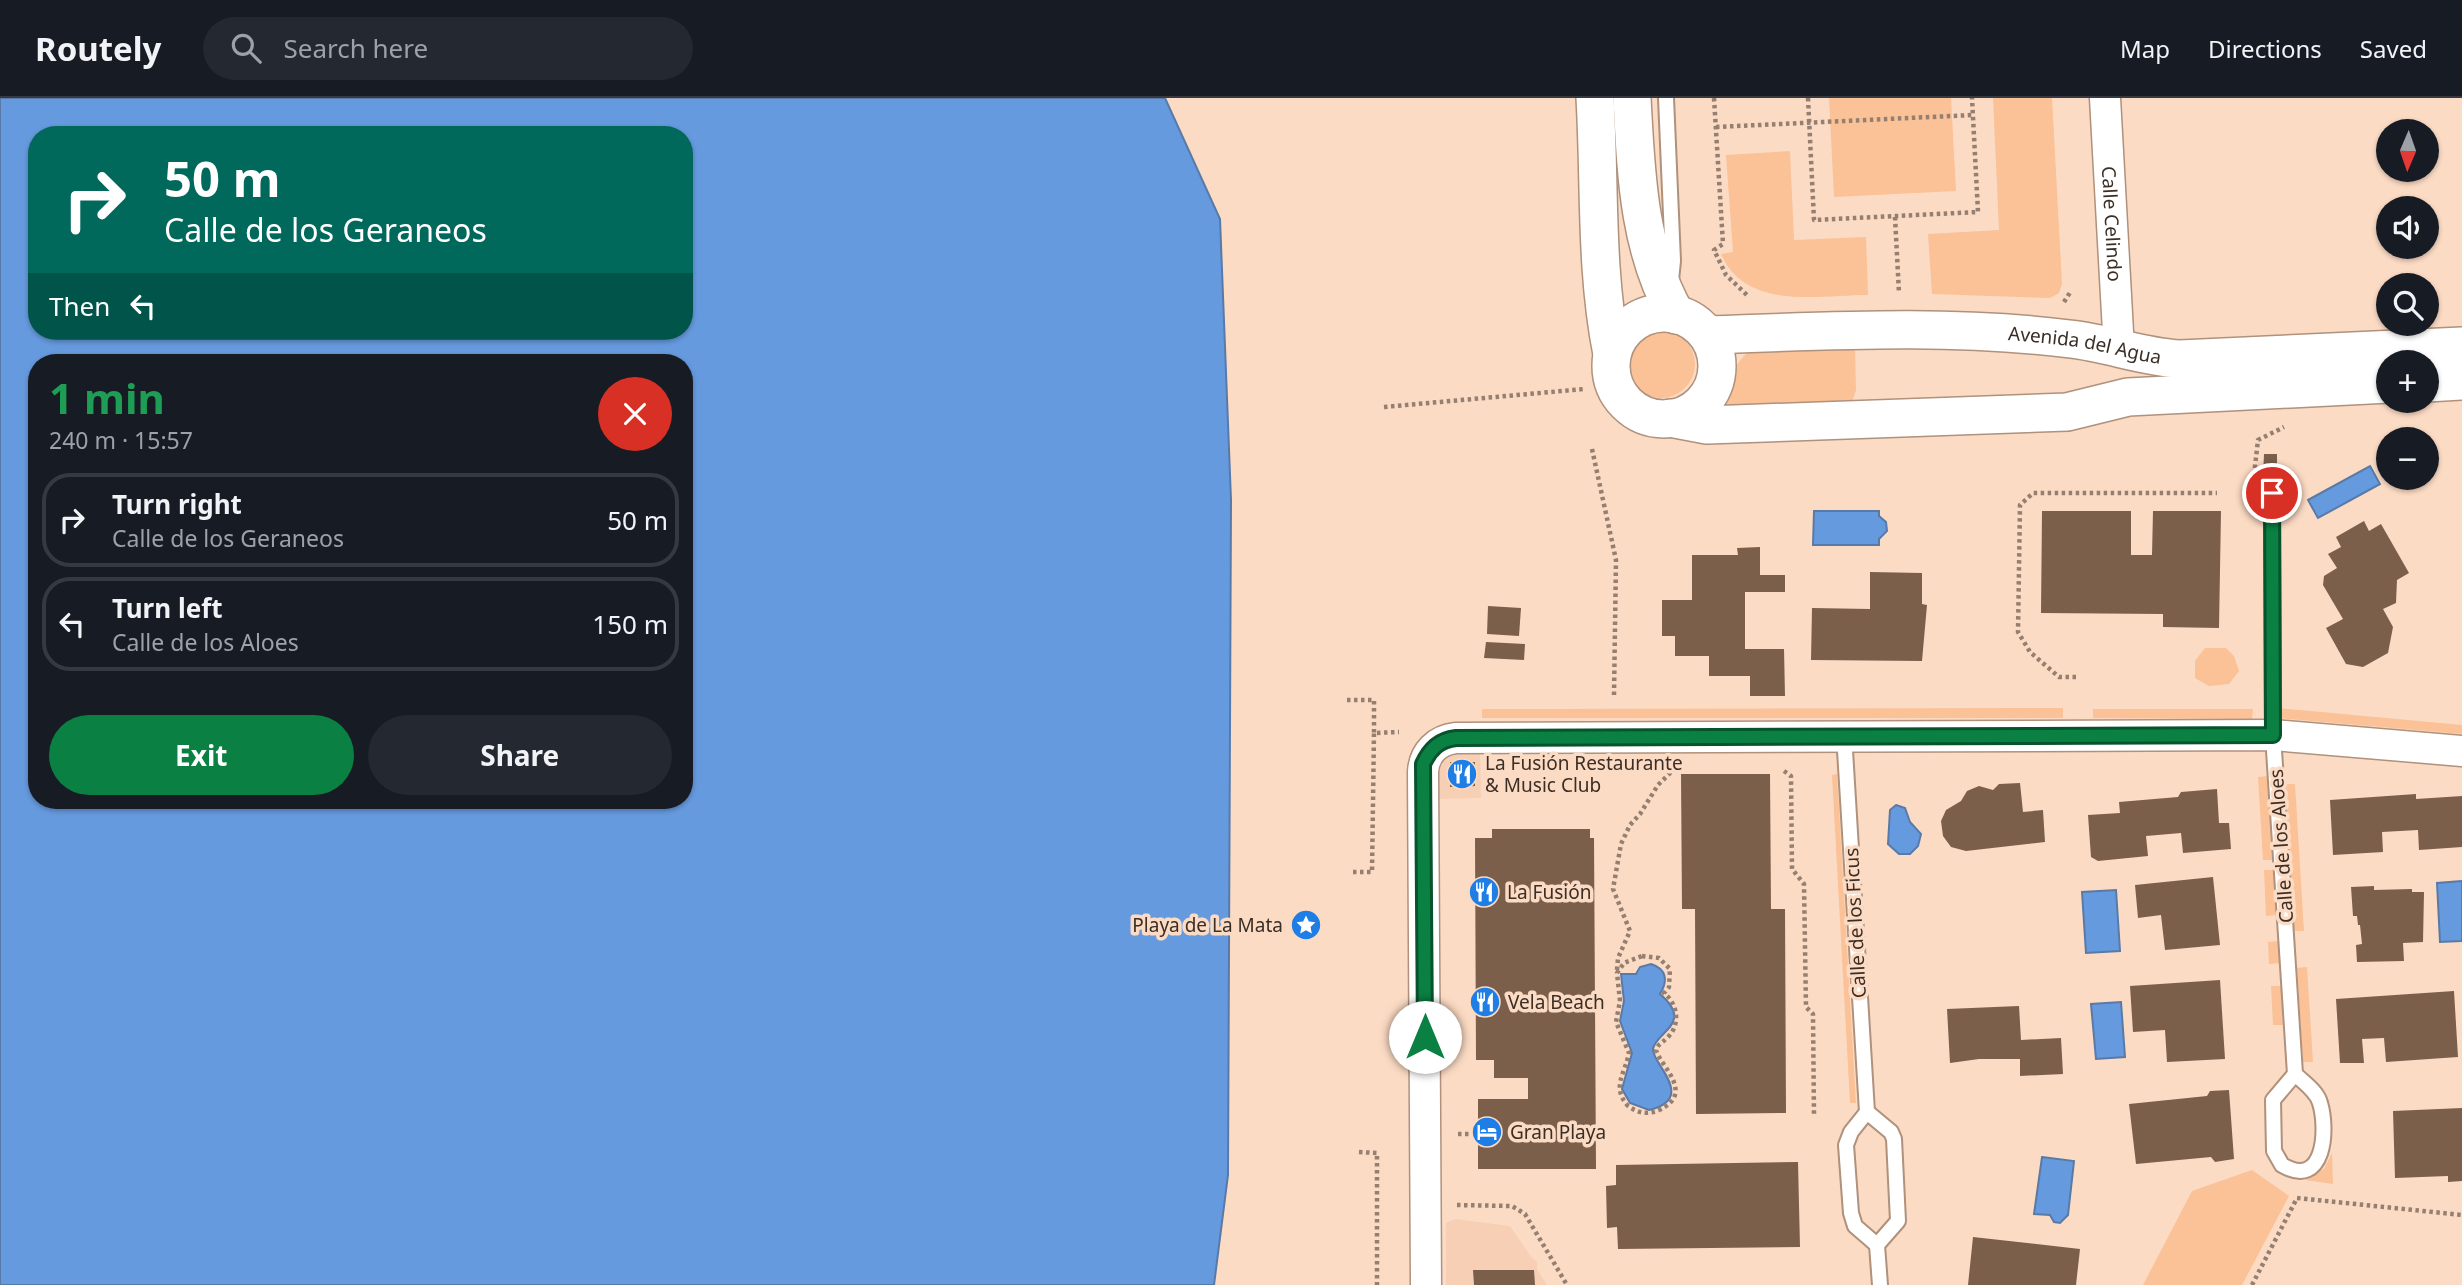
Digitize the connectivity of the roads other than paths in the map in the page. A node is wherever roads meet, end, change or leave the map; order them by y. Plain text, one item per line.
1 (1595, 98) edge
2 (1632, 98) edge
3 (1665, 98) edge
4 (2105, 98) edge
5 (1673, 308) junction
6 (1708, 335) junction
7 (2462, 346) edge
8 (2119, 351) junction
9 (1612, 354) junction
10 (2462, 381) edge
11 (2439, 382) edge
12 (2376, 385) edge
13 (1670, 418) junction
14 (2272, 493) road end
15 (1844, 734) junction
16 (2273, 735) junction
17 (2462, 751) edge
18 (2295, 1074) junction
19 (1867, 1112) junction
20 (1877, 1245) junction
21 (1426, 1285) edge
22 (1880, 1285) edge

1 - 9 street
2 - 5 street
3 - 5 lane
4 - 8 street, Calle Celindo
5 - 6 street
5 - 9 street
6 - 8 street, Avenida del Agua
6 - 13 street
7 - 8 street, Avenida del Agua
9 - 13 street
10 - 11 street
12 - 13 street, Avenida del Agua
14 - 16 lane, Calle de los Aloes
15 - 16 street
15 - 19 lane, Calle de los Ficus
15 - 21 street
16 - 17 street
16 - 18 lane, Calle de los Aloes
18 - 18 lane
19 - 20 lane
19 - 20 lane
20 - 22 lane

